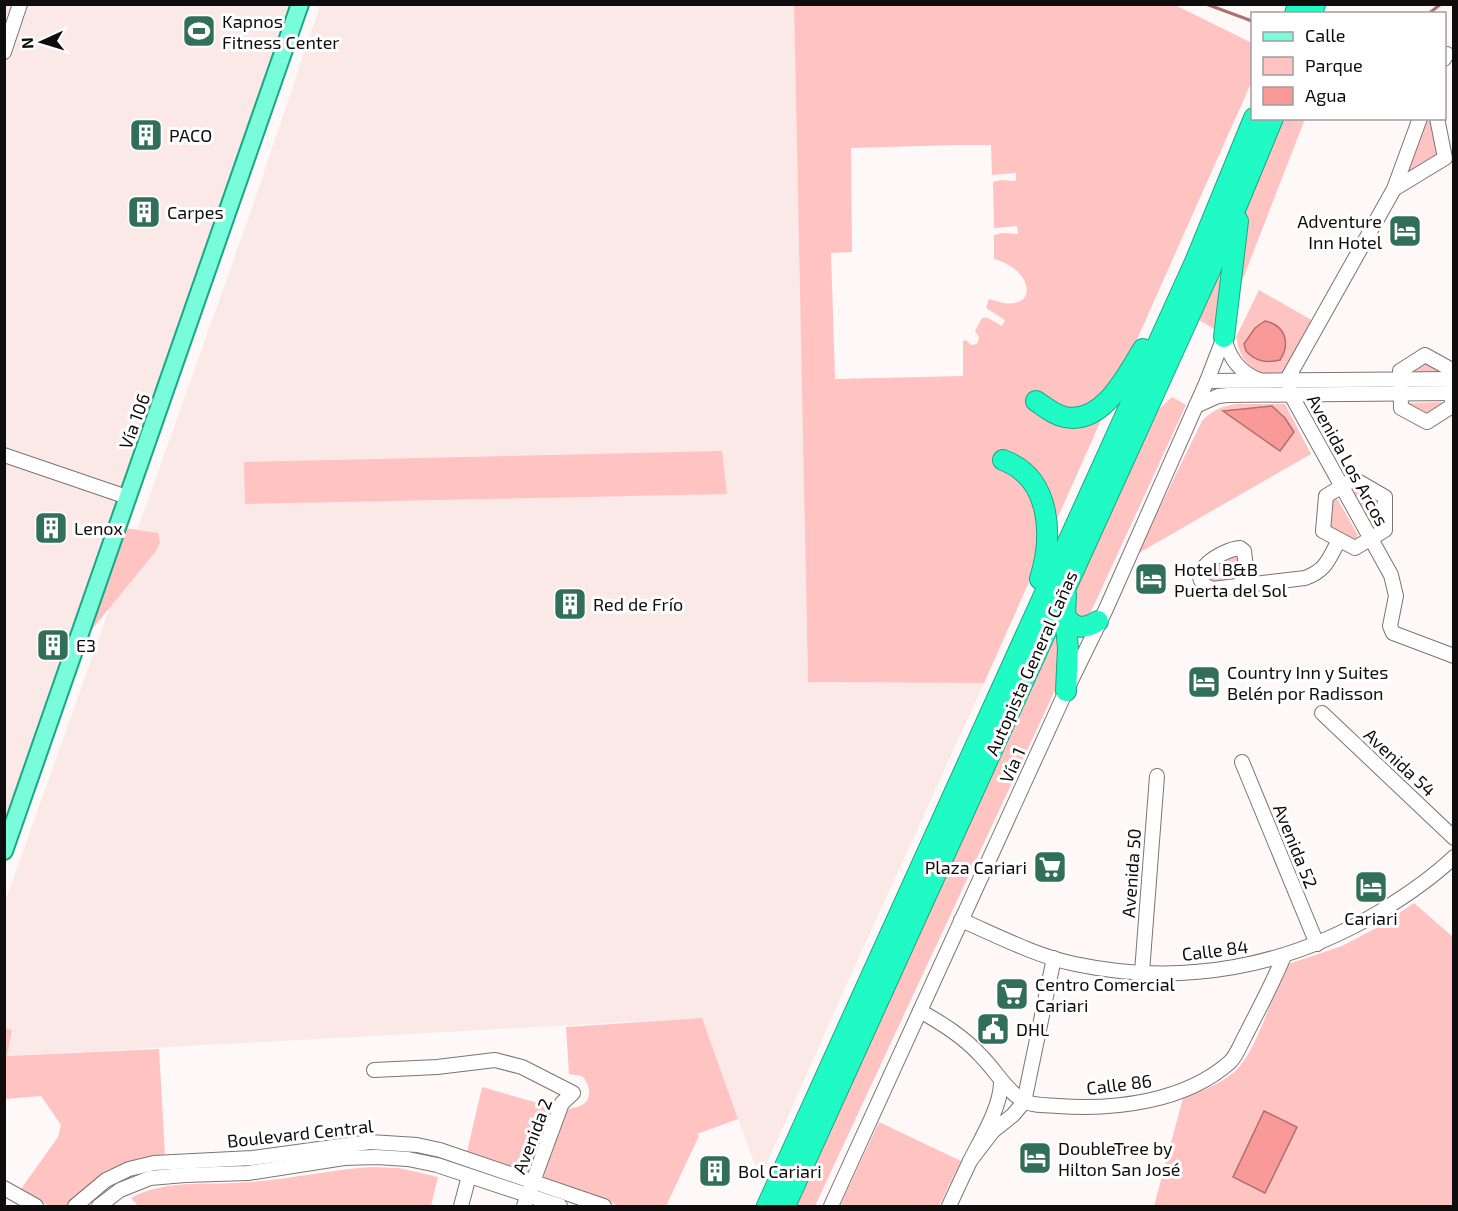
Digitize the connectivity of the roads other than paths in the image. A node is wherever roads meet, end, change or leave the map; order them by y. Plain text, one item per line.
1 (20, 4) edge
2 (300, 4) edge
3 (4, 52) edge
4 (1252, 120) edge
5 (1252, 120) edge
6 (1272, 120) edge
7 (1419, 120) edge
8 (1437, 120) edge
9 (1394, 189) junction
10 (1240, 200) junction
11 (1224, 337) junction
12 (1207, 381) junction
13 (1261, 381) junction
14 (1400, 386) junction
15 (1453, 386) edge
16 (1289, 387) junction
17 (1036, 401) dead end
18 (1196, 406) junction
19 (4, 455) edge
20 (1003, 460) dead end
21 (1342, 486) junction
22 (127, 498) junction
23 (1370, 538) junction
24 (1339, 540) junction
25 (1067, 584) junction
26 (1248, 584) dead end
27 (1065, 615) junction
28 (1098, 621) junction
29 (1454, 656) edge
30 (1066, 691) junction
31 (1322, 713) dead end
32 (1242, 762) dead end
33 (1157, 776) dead end
34 (1454, 838) edge
35 (4, 851) edge
36 (1454, 857) edge
37 (961, 920) junction
38 (890, 935) junction
39 (1317, 944) junction
40 (1284, 956) junction
41 (1054, 958) junction
42 (1142, 972) junction
43 (920, 1011) junction
44 (374, 1070) dead end
45 (1001, 1082) junction
46 (1024, 1102) junction
47 (344, 1151) junction
48 (970, 1161) junction
49 (469, 1176) junction
50 (534, 1181) junction
51 (4, 1188) edge
52 (527, 1201) edge
53 (36, 1206) edge
54 (75, 1206) edge
55 (99, 1206) edge
56 (461, 1206) edge
57 (558, 1206) edge
58 (604, 1206) edge
59 (767, 1206) edge
60 (784, 1206) edge
61 (831, 1206) edge
62 (949, 1206) edge

1 - 3 street
2 - 22 main road, Vía 106
4 - 17 highway
5 - 38 highway, Autopista General Cañas
6 - 10 highway, Autopista General Cañas
7 - 9 street, Avenida Los Arcos
8 - 9 street, Avenida Los Arcos
9 - 16 street, Avenida Los Arcos
10 - 11 highway
10 - 25 highway, Autopista General Cañas
11 - 12 street, Vía 1
11 - 13 street
12 - 13 street
12 - 18 street, Vía 1
13 - 16 street
14 - 15 street
14 - 15 street
14 - 15 street
14 - 16 street
16 - 18 street
16 - 21 street, Avenida Los Arcos
18 - 28 street, Vía 1
19 - 22 street
20 - 38 highway
21 - 23 street, Avenida Los Arcos
21 - 23 street
21 - 24 street
22 - 35 main road, Vía 106
23 - 24 street
23 - 29 street, Avenida Los Arcos
24 - 26 street
25 - 27 highway
25 - 60 highway, Autopista General Cañas
27 - 28 highway
27 - 30 highway
28 - 30 street, Vía 1
30 - 37 street, Vía 1
31 - 34 street, Avenida 54
32 - 39 street, Avenida 52
33 - 42 street, Avenida 50
36 - 39 street, Calle 84
37 - 41 street, Calle 84
37 - 43 street, Vía 1
38 - 59 highway, Autopista General Cañas
39 - 40 street, Calle 84
40 - 42 street, Calle 84
40 - 46 street, Calle 86
41 - 42 street, Calle 84
41 - 46 street
43 - 45 street
43 - 61 street, Vía 1
44 - 50 street, Avenida 2
45 - 46 street
45 - 48 street
46 - 48 street
47 - 49 street, Boulevard Central
47 - 50 street, Boulevard Central
47 - 54 street, Boulevard Central
47 - 55 street, Boulevard Central
48 - 62 street
49 - 52 street, Boulevard Central
49 - 56 street
50 - 52 street, Avenida 2
50 - 58 street, Boulevard Central
51 - 53 street
52 - 57 street, Boulevard Central

